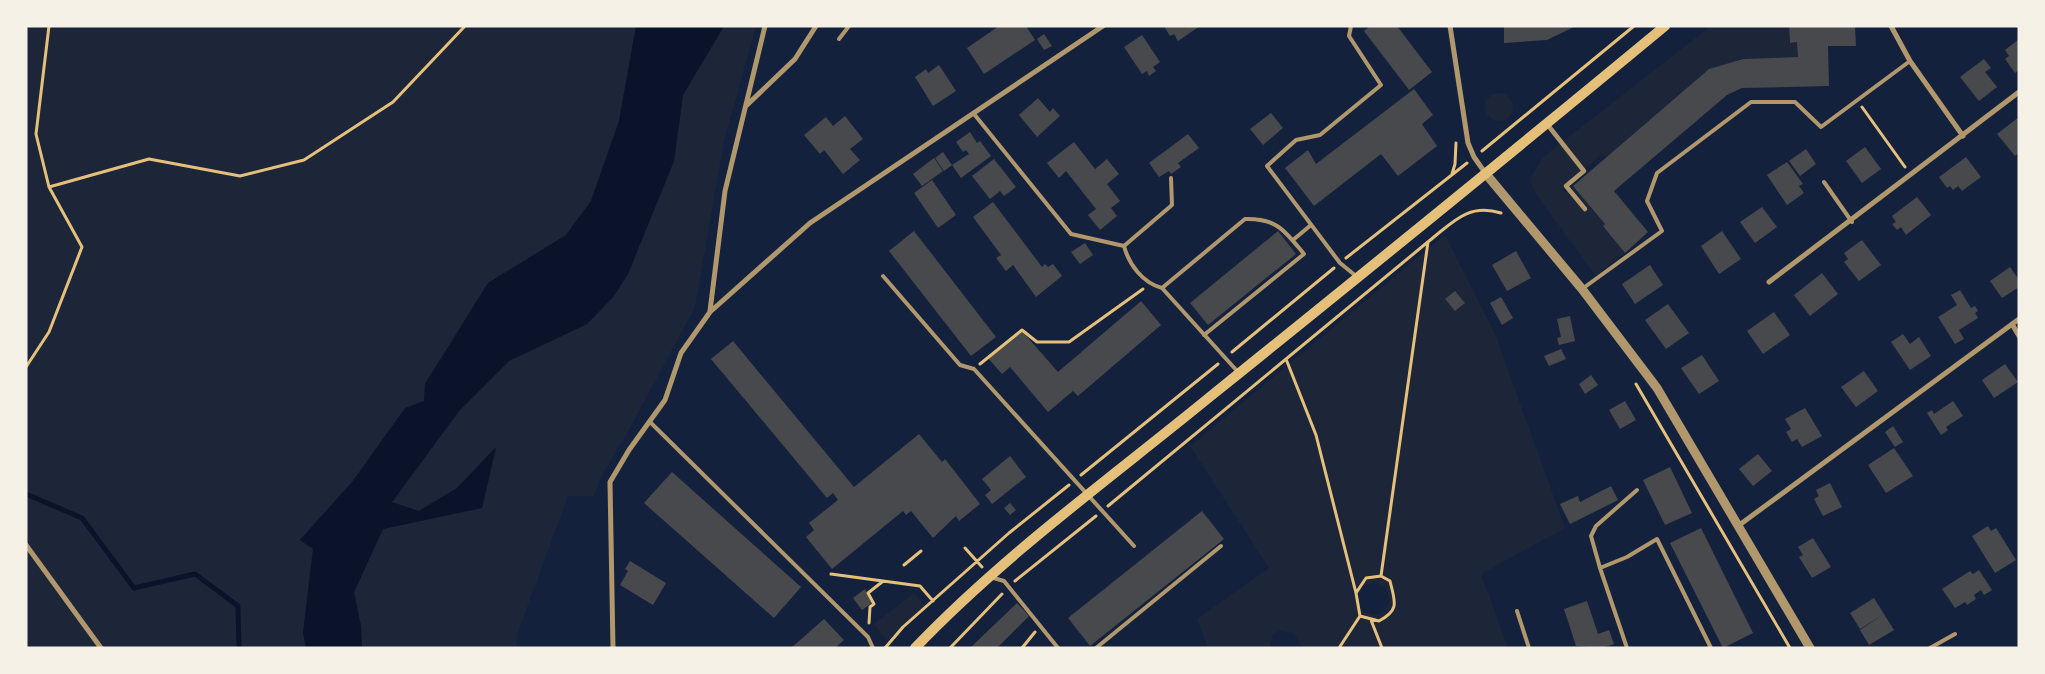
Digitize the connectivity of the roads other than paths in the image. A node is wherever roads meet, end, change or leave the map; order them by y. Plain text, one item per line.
1 (765, 26) edge
2 (816, 26) edge
3 (848, 26) edge
4 (1103, 26) edge
5 (1351, 26) edge
6 (1450, 26) edge
7 (1665, 26) edge
8 (1891, 26) edge
9 (839, 39) dead end
10 (1910, 61) junction
11 (2019, 92) edge
12 (745, 106) junction
13 (974, 114) junction
14 (1547, 124) junction
15 (1963, 136) junction
16 (1486, 174) junction
17 (1171, 178) dead end
18 (1824, 182) dead end
19 (1585, 209) dead end
20 (1852, 222) junction
21 (1312, 225) junction
22 (1293, 240) junction
23 (1124, 246) junction
24 (883, 276) dead end
25 (1358, 278) junction
26 (1769, 282) dead end
27 (1162, 288) junction
28 (1582, 289) junction
29 (710, 312) junction
30 (2019, 319) edge
31 (2012, 324) junction
32 (1204, 335) junction
33 (2019, 336) edge
34 (1240, 373) junction
35 (650, 422) junction
36 (1637, 490) dead end
37 (1089, 495) junction
38 (1738, 526) junction
39 (26, 544) edge
40 (1134, 546) dead end
41 (1221, 546) dead end
42 (1600, 568) junction
43 (990, 577) junction
44 (1517, 611) dead end
45 (1955, 634) dead end
46 (101, 648) edge
47 (613, 648) edge
48 (873, 648) edge
49 (915, 648) edge
50 (1058, 648) edge
51 (1096, 648) edge
52 (1529, 648) edge
53 (1627, 648) edge
54 (1711, 648) edge
55 (1810, 648) edge
56 (1930, 648) edge

1 - 12 street
2 - 12 street
3 - 9 lane
4 - 13 street
5 - 21 lane
6 - 16 street
7 - 14 main road
8 - 10 street
10 - 15 street
10 - 28 lane
11 - 15 street
12 - 29 street
13 - 23 lane
13 - 29 street
14 - 16 main road
14 - 19 street
15 - 20 street
16 - 25 main road
16 - 28 street
17 - 23 lane
18 - 20 lane
20 - 26 street
21 - 22 lane
21 - 25 lane
22 - 27 lane
22 - 32 lane
23 - 27 lane
24 - 37 lane
25 - 34 main road
27 - 32 lane
28 - 38 street
29 - 35 street
30 - 31 street
31 - 33 street
31 - 38 street
32 - 34 lane
34 - 37 main road
35 - 47 street
35 - 48 lane
36 - 42 lane
37 - 40 lane
37 - 43 main road
38 - 55 street
39 - 46 street
41 - 51 lane
42 - 53 lane
42 - 54 lane
43 - 49 main road
43 - 50 lane
44 - 52 lane
45 - 56 lane

